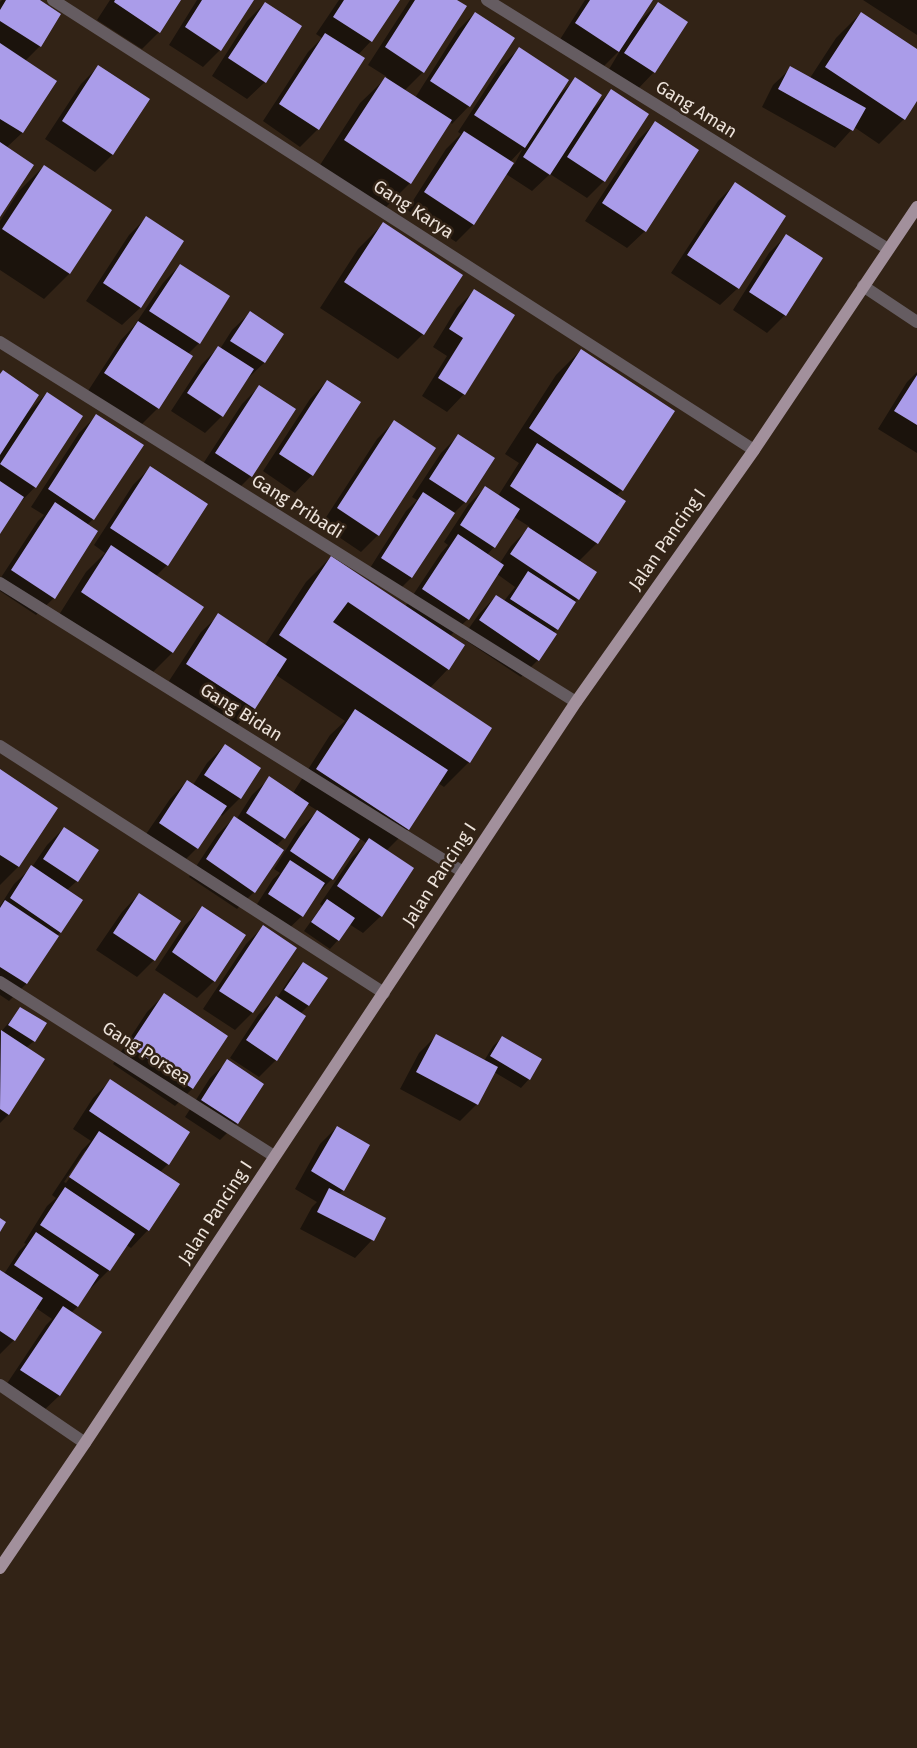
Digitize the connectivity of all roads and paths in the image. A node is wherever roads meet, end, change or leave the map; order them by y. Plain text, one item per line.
1 (52, 0) edge
2 (487, 0) edge
3 (917, 207) edge
4 (888, 249) junction
5 (863, 286) junction
6 (917, 322) edge
7 (0, 342) edge
8 (754, 450) junction
9 (0, 583) edge
10 (576, 702) junction
11 (0, 746) edge
12 (463, 872) junction
13 (0, 982) edge
14 (384, 993) junction
15 (274, 1156) junction
16 (0, 1385) edge
17 (85, 1443) junction
18 (0, 1568) edge

1 - 8 street, Gang Karya
2 - 4 street, Gang Aman
3 - 4 main road, Jalan Pancing I
4 - 5 main road, Jalan Pancing I
5 - 6 street
5 - 8 main road, Jalan Pancing I
7 - 10 street, Gang Pribadi
8 - 10 main road, Jalan Pancing I
9 - 12 street, Gang Bidan
10 - 12 main road, Jalan Pancing I
11 - 14 street
12 - 14 main road, Jalan Pancing I
13 - 15 street, Gang Porsea
14 - 15 main road, Jalan Pancing I
15 - 17 main road, Jalan Pancing I
16 - 17 street
17 - 18 main road, Jalan Pancing I

